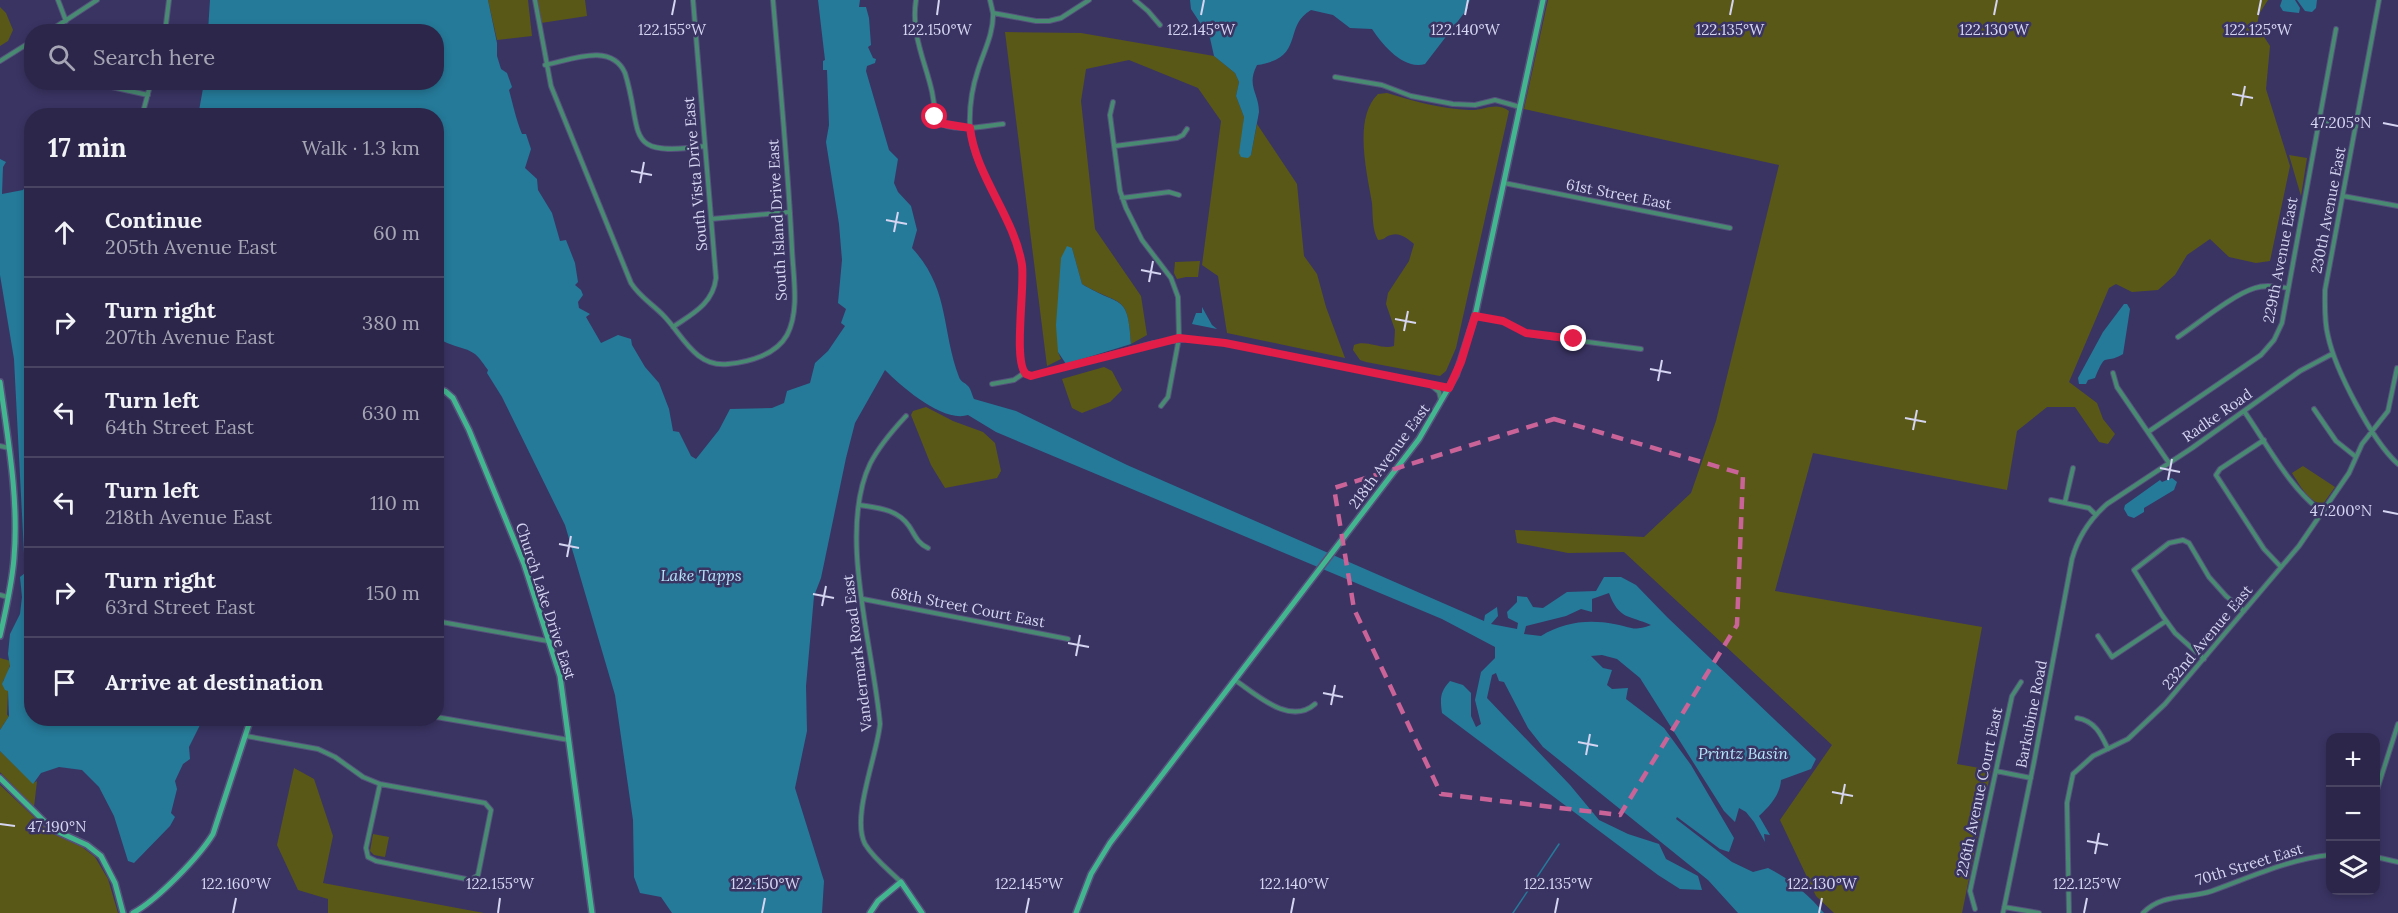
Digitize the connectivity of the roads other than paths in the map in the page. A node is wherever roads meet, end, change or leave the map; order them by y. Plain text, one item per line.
1 (58, 0) edge
2 (97, 0) edge
3 (169, 0) edge
4 (535, 0) edge
5 (693, 0) edge
6 (773, 0) edge
7 (916, 0) edge
8 (990, 0) edge
9 (1089, 0) edge
10 (1135, 0) edge
11 (1543, 0) edge
12 (2379, 0) edge
13 (993, 13) junction
14 (66, 21) junction
15 (61, 24) edge
16 (166, 24) edge
17 (1160, 25) dead end
18 (2336, 29) dead end
19 (24, 47) edge
20 (0, 61) edge
21 (545, 65) junction
22 (1335, 77) dead end
23 (125, 90) edge
24 (149, 90) edge
25 (148, 95) junction
26 (1113, 102) dead end
27 (1520, 107) junction
28 (144, 108) edge
29 (2319, 120) junction
30 (1003, 124) dead end
31 (2356, 127) junction
32 (970, 128) junction
33 (1187, 129) dead end
34 (705, 146) junction
35 (1115, 146) junction
36 (1504, 183) junction
37 (1179, 195) dead end
38 (2343, 196) junction
39 (1122, 198) junction
40 (2398, 206) edge
41 (790, 212) junction
42 (711, 219) junction
43 (1730, 228) dead end
44 (2288, 288) junction
45 (1475, 316) junction
46 (673, 327) junction
47 (2178, 337) dead end
48 (1179, 338) junction
49 (1641, 349) dead end
50 (2332, 354) junction
51 (2397, 368) edge
52 (1024, 373) junction
53 (2113, 373) dead end
54 (0, 382) edge
55 (1428, 383) junction
56 (992, 384) dead end
57 (1449, 388) junction
58 (444, 391) edge
59 (1441, 403) junction
60 (1161, 406) dead end
61 (2314, 409) dead end
62 (2244, 411) junction
63 (906, 416) dead end
64 (2372, 431) junction
65 (2148, 432) junction
66 (2264, 440) junction
67 (0, 446) edge
68 (9, 448) junction
69 (2356, 457) junction
70 (2169, 463) junction
71 (2398, 464) edge
72 (2073, 468) dead end
73 (2051, 500) dead end
74 (2065, 502) junction
75 (860, 505) junction
76 (2324, 513) junction
77 (2095, 514) junction
78 (2090, 522) joint
79 (928, 548) dead end
80 (2281, 567) junction
81 (0, 595) edge
82 (8, 597) junction
83 (863, 599) junction
84 (2244, 611) junction
85 (2166, 621) junction
86 (444, 622) edge
87 (0, 636) edge
88 (2097, 636) dead end
89 (1068, 639) dead end
90 (549, 641) junction
91 (2204, 659) junction
92 (1235, 680) junction
93 (2021, 682) dead end
94 (1315, 704) dead end
95 (444, 718) edge
96 (2077, 718) dead end
97 (2398, 724) edge
98 (249, 726) edge
99 (246, 736) junction
100 (569, 740) junction
101 (2108, 749) junction
102 (1996, 771) junction
103 (0, 777) edge
104 (2031, 778) junction
105 (380, 784) junction
106 (2378, 787) edge
107 (2326, 856) edge
108 (2380, 858) edge
109 (2398, 862) edge
110 (901, 882) junction
111 (2004, 907) junction
112 (1975, 909) dead end
113 (123, 913) edge
114 (133, 913) edge
115 (592, 913) edge
116 (870, 913) edge
117 (922, 913) edge
118 (1076, 913) edge
119 (2003, 913) edge
120 (2039, 913) edge
121 (2069, 913) edge
122 (2143, 913) edge

1 - 14 street
2 - 14 street
3 - 16 street
4 - 21 street, South Island Drive East
5 - 34 street, South Vista Drive East
6 - 41 street, South Island Drive East
7 - 32 street
8 - 13 street
9 - 13 street
10 - 17 street
11 - 27 street, 218th Avenue East
12 - 31 street, 230th Avenue East
13 - 32 street
14 - 15 street
18 - 29 street, 229th Avenue East
19 - 20 street
21 - 34 street
21 - 46 street, South Island Drive East
22 - 27 street
23 - 25 street
24 - 25 street
25 - 28 street
26 - 35 street
27 - 36 street, 218th Avenue East
29 - 31 street
29 - 44 street, 229th Avenue East
30 - 32 street
31 - 38 street, 230th Avenue East
32 - 52 street
33 - 35 street
34 - 42 street, South Vista Drive East
35 - 39 street
36 - 43 street, 61st Street East
36 - 45 street, 218th Avenue East
37 - 39 street
38 - 40 street
38 - 50 street, 230th Avenue East
39 - 48 street
41 - 42 street
41 - 46 street, South Island Drive East
42 - 46 street, South Vista Drive East
44 - 47 street
44 - 65 street, 229th Avenue East
45 - 49 street
45 - 57 street, 218th Avenue East
48 - 52 street
48 - 55 street
48 - 60 street
50 - 62 street, Radke Road
50 - 64 street, 230th Avenue East
51 - 64 street, 232nd Avenue East
52 - 56 street
53 - 65 street
54 - 68 street
55 - 57 street
55 - 59 street
57 - 59 street, 218th Avenue East
58 - 90 street, Church Lake Drive East
59 - 92 street, 218th Avenue East
61 - 69 street
62 - 66 street
62 - 70 street, Radke Road
63 - 75 street, Vandermark Road East
64 - 69 street, 232nd Avenue East
64 - 71 street, 230th Avenue East
65 - 70 street
66 - 76 street
66 - 80 street
67 - 68 street
68 - 82 street
69 - 76 street, 232nd Avenue East
70 - 77 street, Radke Road
72 - 74 street
73 - 74 street
74 - 77 street
75 - 79 street
75 - 83 street, Vandermark Road East
76 - 80 street, 232nd Avenue East
77 - 78 street, Radke Road
78 - 104 street, Barkubine Road
80 - 84 street, 232nd Avenue East
81 - 82 street
82 - 87 street
83 - 89 street, 68th Street Court East
83 - 110 street, Vandermark Road East
84 - 85 street
84 - 91 street, 232nd Avenue East
85 - 88 street
85 - 91 street
86 - 90 street
90 - 100 street, Church Lake Drive East
91 - 101 street, 232nd Avenue East
92 - 94 street
92 - 118 street, 218th Avenue East
93 - 102 street, 226th Avenue Court East
95 - 100 street
96 - 101 street
97 - 106 street
98 - 99 street
99 - 105 street
99 - 114 street
100 - 115 street, Church Lake Drive East
101 - 121 street, 232nd Avenue East
102 - 104 street
102 - 112 street, 226th Avenue Court East
103 - 113 street
104 - 111 street, Barkubine Road
105 - 105 street
107 - 122 street, 70th Street East
108 - 109 street
110 - 116 street
110 - 117 street, Vandermark Road East
111 - 119 street, Barkubine Road
111 - 120 street

